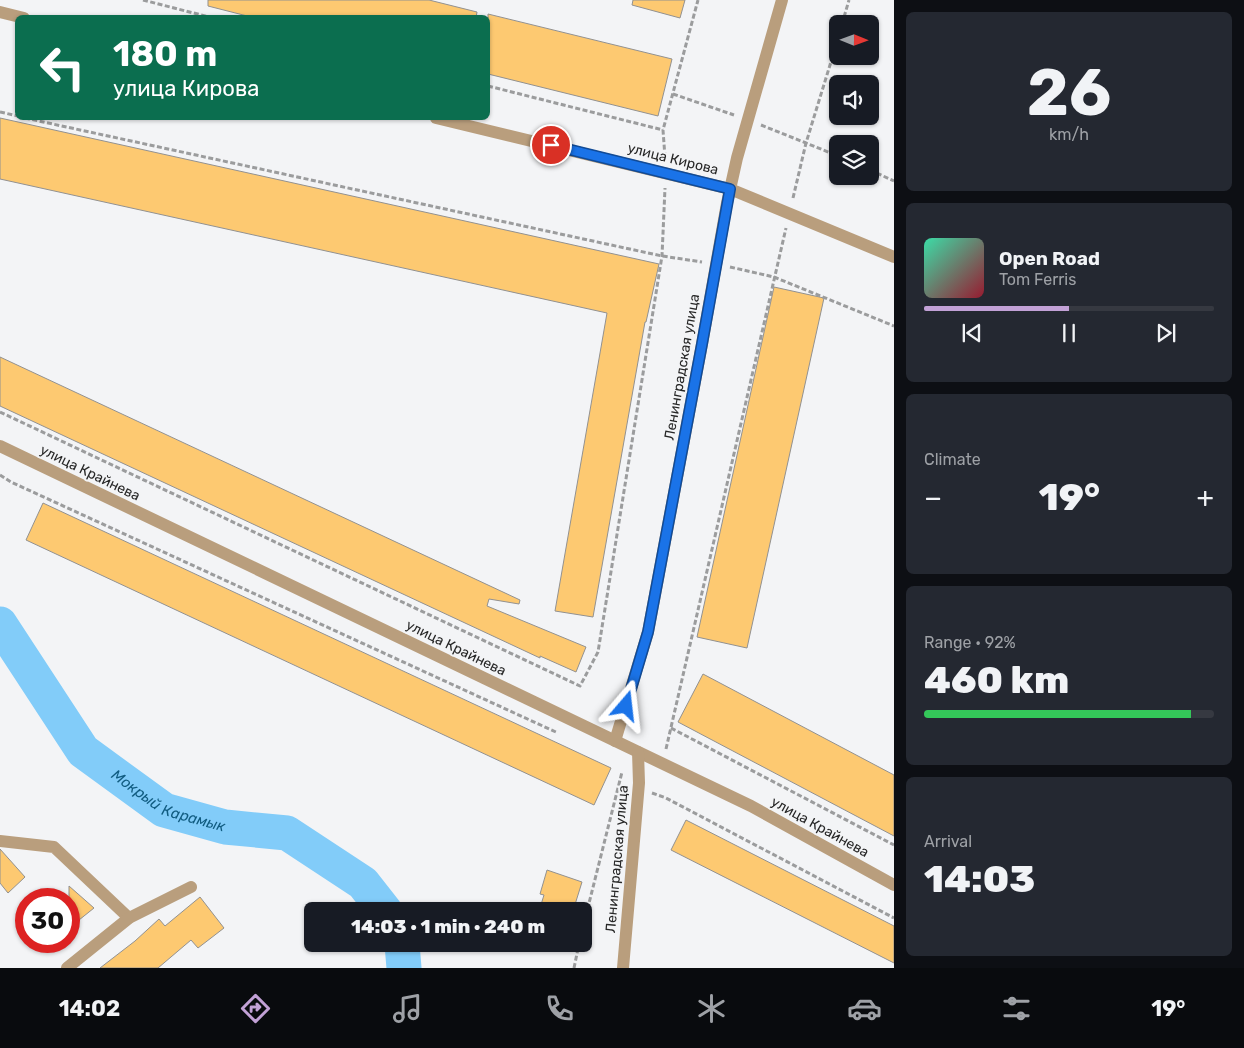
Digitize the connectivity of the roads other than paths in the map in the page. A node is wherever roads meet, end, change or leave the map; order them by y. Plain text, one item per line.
1 (782, 0) edge
2 (0, 12) edge
3 (15, 16) edge
4 (444, 120) edge
5 (730, 189) junction
6 (894, 257) edge
7 (0, 446) edge
8 (615, 741) junction
9 (638, 752) junction
10 (0, 841) edge
11 (894, 886) edge
12 (191, 887) dead end
13 (129, 918) junction
14 (67, 968) edge
15 (623, 968) edge

1 - 5 street, Ленинградская улица
2 - 3 street
4 - 5 street, улица Кирова
5 - 6 street, улица Кирова
5 - 8 street, Ленинградская улица
7 - 8 street, улица Крайнева
8 - 9 street, улица Крайнева
9 - 11 street, улица Крайнева
9 - 15 street, Ленинградская улица
10 - 13 street
12 - 13 street
13 - 14 street

